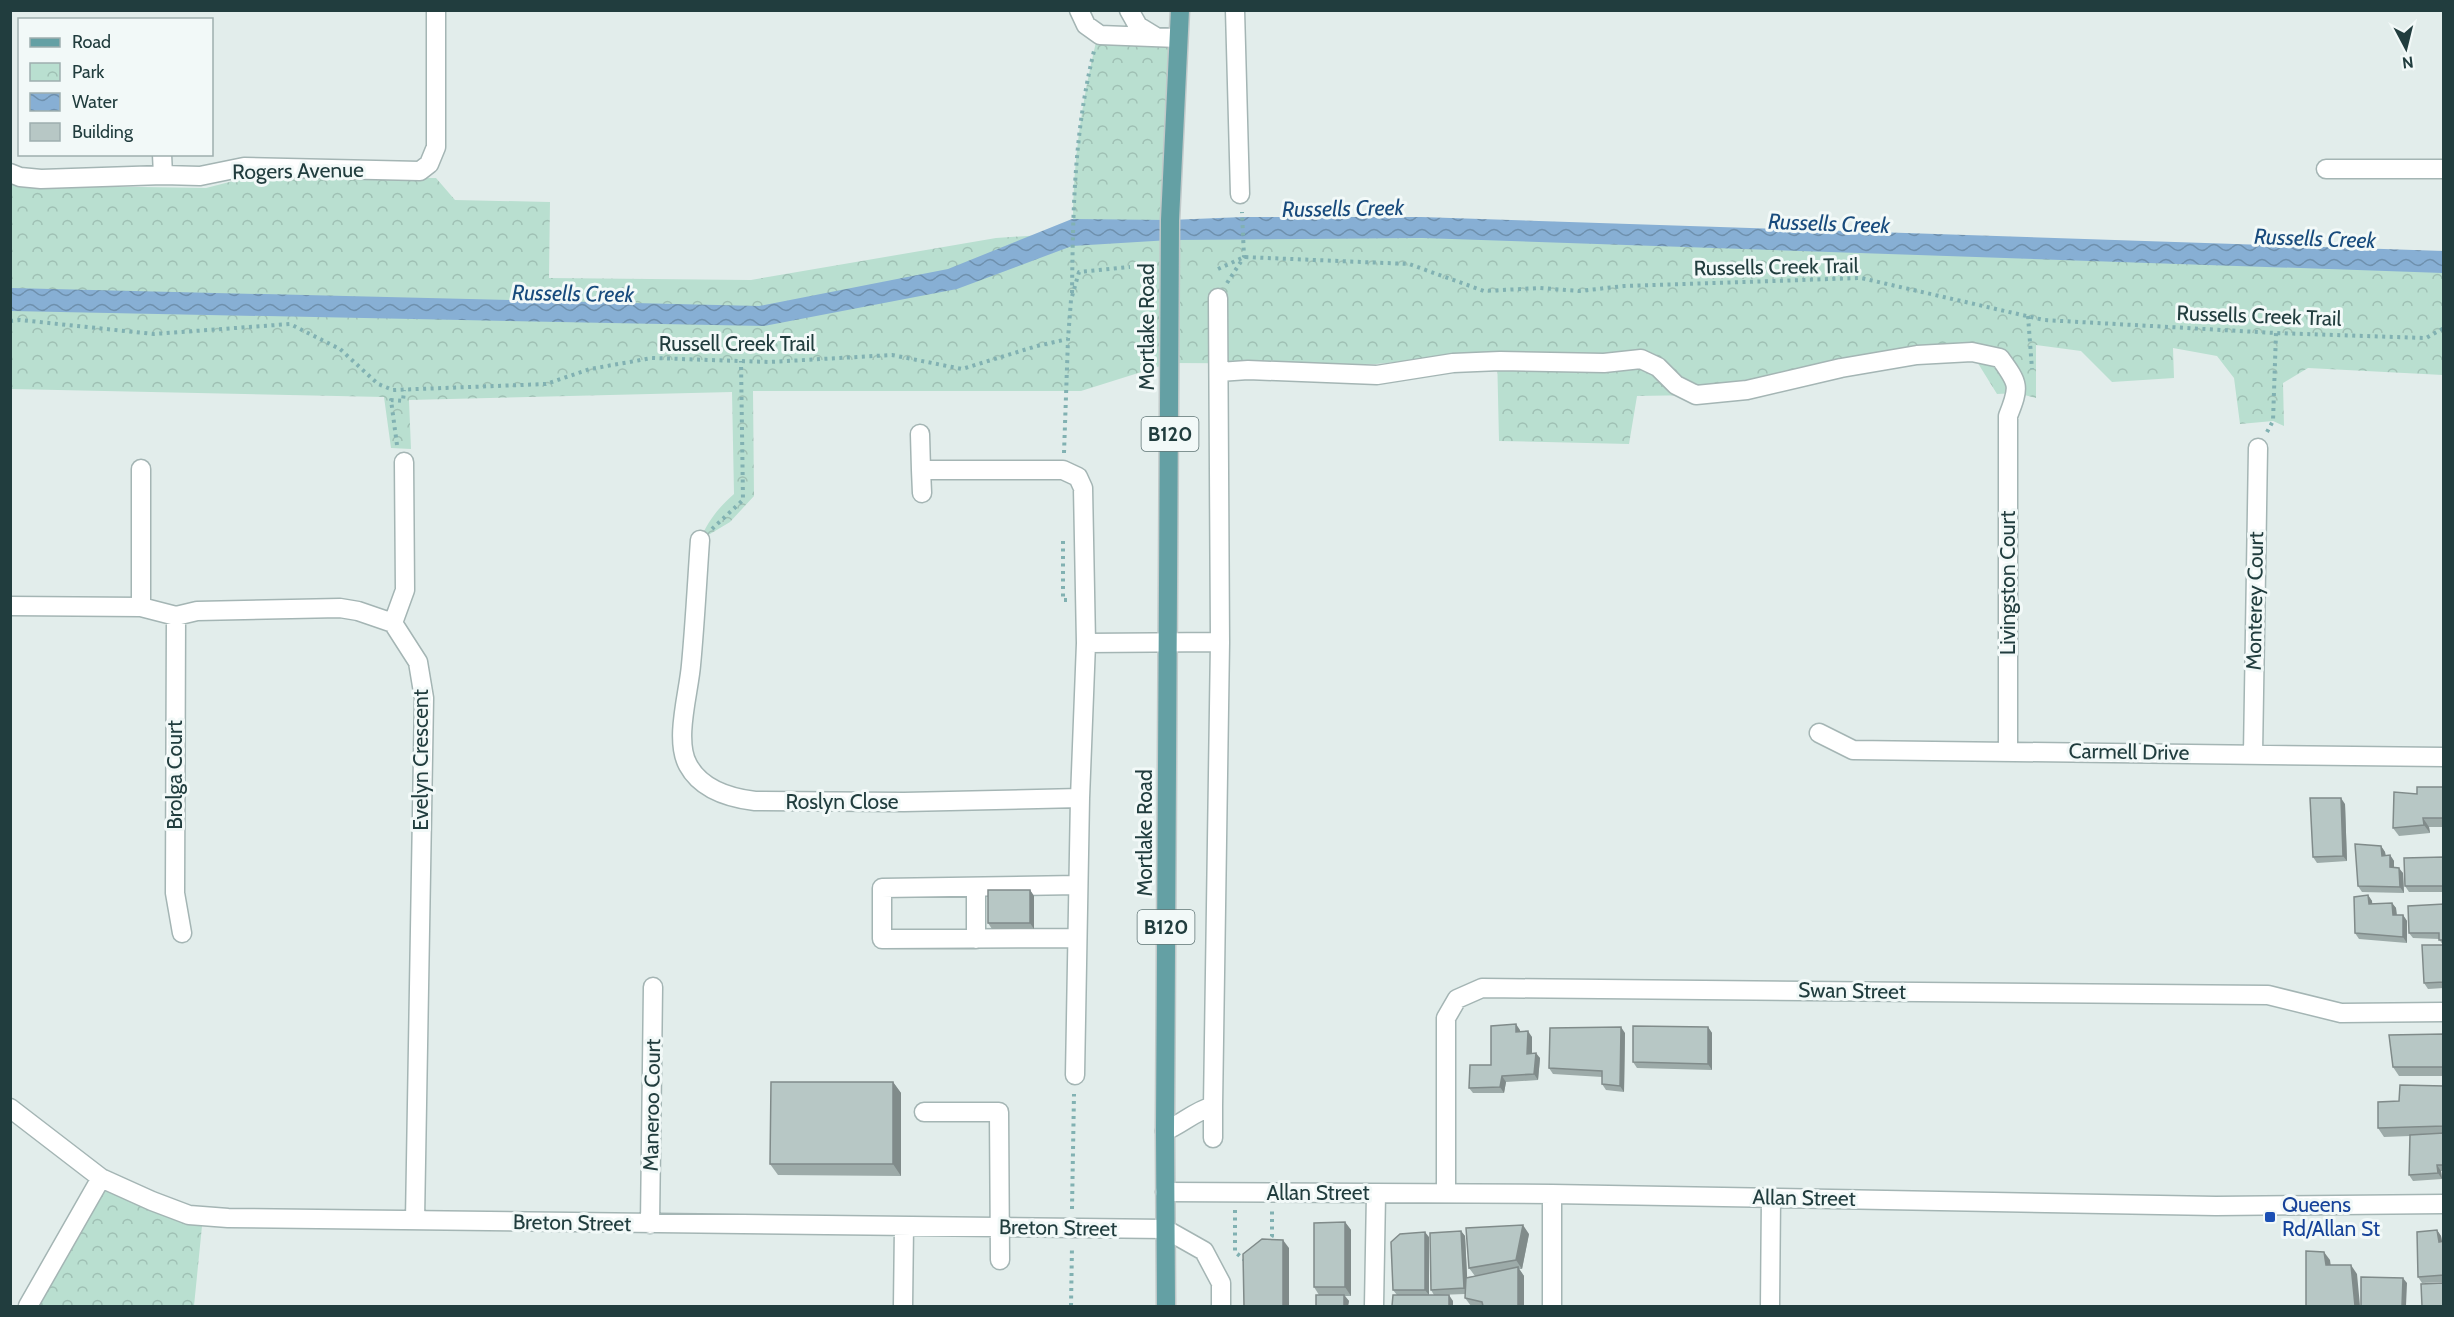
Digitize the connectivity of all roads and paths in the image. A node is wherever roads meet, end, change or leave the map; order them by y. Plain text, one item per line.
1 (436, 10) edge
2 (1079, 10) edge
3 (1129, 10) edge
4 (1180, 10) edge
5 (1235, 10) edge
6 (1100, 35) junction
7 (1157, 37) junction
8 (1178, 38) junction
9 (162, 156) edge
10 (2326, 169) dead end
11 (2444, 169) edge
12 (10, 174) edge
13 (163, 175) junction
14 (1240, 194) joint
15 (1244, 257) junction
16 (1130, 267) dead end
17 (1218, 269) dead end
18 (1218, 298) joint
19 (1071, 300) junction
20 (2028, 316) junction
21 (10, 321) edge
22 (2444, 328) edge
23 (2276, 333) junction
24 (1068, 339) junction
25 (741, 361) junction
26 (1219, 372) junction
27 (404, 390) junction
28 (2018, 393) junction
29 (920, 434) dead end
30 (2258, 448) joint
31 (1064, 452) dead end
32 (404, 462) joint
33 (141, 469) dead end
34 (921, 470) junction
35 (921, 493) dead end
36 (700, 540) joint
37 (10, 606) edge
38 (141, 607) junction
39 (176, 616) junction
40 (393, 622) junction
41 (1220, 642) junction
42 (1086, 643) junction
43 (1169, 643) junction
44 (1819, 733) dead end
45 (2008, 751) junction
46 (2253, 754) junction
47 (2444, 757) edge
48 (1080, 798) junction
49 (1078, 885) junction
50 (976, 887) junction
51 (182, 933) dead end
52 (1077, 938) junction
53 (976, 939) junction
54 (654, 987) dead end
55 (2444, 1012) edge
56 (1075, 1075) joint
57 (1213, 1106) junction
58 (10, 1108) edge
59 (924, 1112) dead end
60 (1165, 1131) junction
61 (1213, 1138) dead end
62 (101, 1178) junction
63 (1165, 1192) junction
64 (1446, 1192) junction
65 (1376, 1194) junction
66 (1552, 1194) junction
67 (1771, 1197) junction
68 (2444, 1204) edge
69 (1234, 1205) dead end
70 (1272, 1206) dead end
71 (415, 1220) junction
72 (650, 1224) junction
73 (904, 1226) junction
74 (1000, 1227) junction
75 (1072, 1228) junction
76 (1165, 1229) junction
77 (1265, 1245) edge
78 (1000, 1260) dead end
79 (1249, 1263) edge
80 (28, 1306) edge
81 (903, 1306) edge
82 (1071, 1306) edge
83 (1166, 1306) edge
84 (1221, 1306) edge
85 (1374, 1306) edge
86 (1552, 1306) edge
87 (1770, 1306) edge

1 - 13 street, Rogers Avenue
2 - 6 street
3 - 7 street
4 - 8 main road, Mortlake Road / B120
5 - 14 street
6 - 7 street
6 - 19 path
7 - 8 street
8 - 43 main road, Mortlake Road / B120
9 - 13 street
10 - 11 street
12 - 13 street, Rogers Avenue
14 - 15 path
15 - 17 path, Russells Creek Trail
15 - 18 path
15 - 20 path, Russells Creek Trail
16 - 19 path
18 - 26 street
19 - 24 path
20 - 23 path, Russells Creek Trail
20 - 28 path
21 - 27 path, Russell Creek Trail
22 - 23 path, Russells Creek Trail
23 - 30 path
24 - 25 path, Russell Creek Trail
24 - 31 path
25 - 27 path, Russell Creek Trail
25 - 36 path
26 - 28 street
26 - 41 street
27 - 32 path
28 - 45 street, Livingston Court
29 - 34 street
30 - 46 street, Monterey Court
32 - 40 street
33 - 38 street
34 - 35 street
34 - 42 street
36 - 48 street, Roslyn Close
37 - 38 street
38 - 39 street
39 - 40 street
39 - 51 street, Brolga Court
40 - 71 street, Evelyn Crescent
41 - 43 street
41 - 57 street
42 - 43 street
42 - 48 street
43 - 60 main road, Mortlake Road / B120
44 - 45 street, Carmell Drive
45 - 46 street, Carmell Drive
46 - 47 street, Carmell Drive
48 - 49 street
49 - 50 street
49 - 52 street
50 - 53 street
50 - 53 street
52 - 53 street
52 - 56 street
54 - 72 street, Maneroo Court
55 - 64 street, Swan Street
56 - 75 path
57 - 60 street
57 - 61 street
58 - 62 street, Breton Street
59 - 74 street
60 - 63 main road, Mortlake Road / B120
62 - 71 street, Breton Street
62 - 80 street
63 - 65 street, Allan Street
63 - 76 main road, Mortlake Road / B120
64 - 65 street, Allan Street
64 - 66 street, Allan Street
65 - 85 street
66 - 67 street, Allan Street
66 - 86 street
67 - 68 street, Allan Street
67 - 87 street
69 - 79 path
70 - 77 path
71 - 72 street, Breton Street
72 - 73 street, Breton Street
73 - 74 street, Breton Street
73 - 81 street
74 - 75 street, Breton Street
74 - 78 street
75 - 76 street, Breton Street
75 - 82 path
76 - 83 main road, Mortlake Road / B120
76 - 84 street

